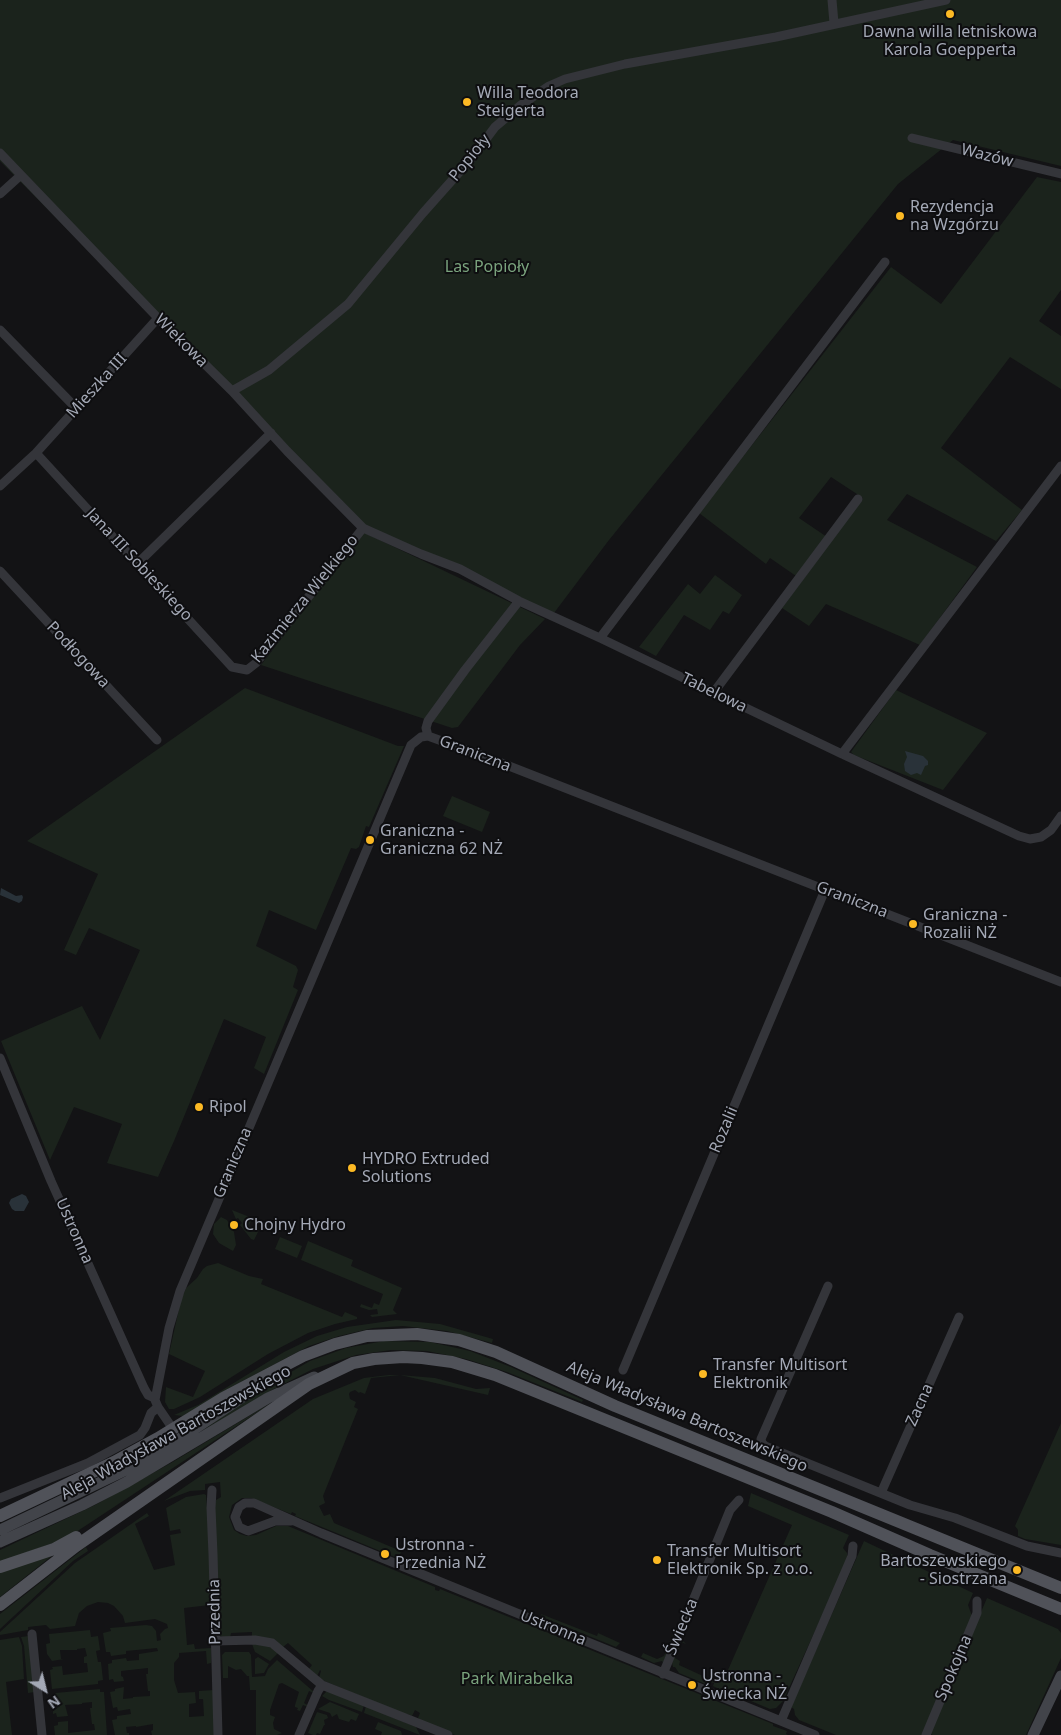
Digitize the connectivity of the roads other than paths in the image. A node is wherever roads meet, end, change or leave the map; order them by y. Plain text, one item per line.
1 (832, 0) edge
2 (946, 0) edge
3 (834, 23) junction
4 (912, 138) dead end
5 (0, 153) edge
6 (1061, 174) edge
7 (21, 175) junction
8 (0, 194) edge
9 (885, 262) dead end
10 (158, 318) junction
11 (0, 330) edge
12 (232, 391) junction
13 (77, 409) junction
14 (271, 433) junction
15 (36, 453) junction
16 (1061, 466) edge
17 (0, 486) edge
18 (858, 499) dead end
19 (362, 528) junction
20 (138, 563) junction
21 (0, 571) edge
22 (519, 602) junction
23 (600, 638) junction
24 (247, 670) joint
25 (714, 692) junction
26 (428, 736) junction
27 (157, 740) dead end
28 (842, 754) junction
29 (1061, 816) edge
30 (825, 890) junction
31 (1061, 982) edge
32 (0, 1058) edge
33 (828, 1286) dead end
34 (959, 1317) dead end
35 (292, 1361) junction
36 (342, 1367) junction
37 (623, 1370) dead end
38 (156, 1398) junction
39 (158, 1407) junction
40 (173, 1429) junction
41 (212, 1490) dead end
42 (881, 1493) junction
43 (0, 1498) edge
44 (739, 1500) dead end
45 (123, 1513) junction
46 (0, 1516) edge
47 (291, 1521) junction
48 (0, 1530) edge
49 (0, 1542) edge
50 (853, 1546) dead end
51 (1061, 1553) edge
52 (0, 1567) edge
53 (1061, 1588) edge
54 (977, 1601) dead end
55 (0, 1605) edge
56 (1061, 1609) edge
57 (32, 1634) dead end
58 (216, 1641) junction
59 (663, 1674) junction
60 (1061, 1676) edge
61 (322, 1685) junction
62 (1059, 1686) edge
63 (781, 1721) junction
64 (426, 1731) edge
65 (42, 1735) edge
66 (218, 1735) edge
67 (299, 1735) edge
68 (448, 1735) edge
69 (815, 1735) edge
70 (926, 1735) edge
71 (1033, 1735) edge

1 - 3 street
2 - 3 street, Popioły
3 - 12 street, Popioły
4 - 6 street, Wazów
5 - 7 street, Wiekowa
7 - 8 street
7 - 10 street, Wiekowa
9 - 23 street
10 - 12 street, Wiekowa
10 - 13 street, Mieszka III
11 - 13 street
12 - 14 street, Wiekowa
13 - 15 street, Mieszka III
14 - 19 street, Wiekowa
14 - 20 street
15 - 17 street, Mieszka III
15 - 20 street, Jana III Sobieskiego
16 - 28 street
18 - 25 street
19 - 22 street, Tabelowa
19 - 24 street, Kazimierza Wielkiego
20 - 24 street, Jana III Sobieskiego
21 - 27 street, Podłogowa
22 - 23 street, Tabelowa
22 - 26 street
23 - 25 street, Tabelowa
25 - 28 street, Tabelowa
26 - 30 street, Graniczna
26 - 38 street, Graniczna
28 - 29 street, Tabelowa
30 - 31 street, Graniczna
30 - 37 street, Rozalii
32 - 38 street, Ustronna
33 - 42 street
34 - 42 street, Zacna
35 - 40 main road, Aleja Władysława Bartoszewskiego
35 - 48 main road, Aleja Władysława Bartoszewskiego
35 - 53 main road, Aleja Władysława Bartoszewskiego
36 - 45 main road, Aleja Władysława Bartoszewskiego
36 - 49 main road, Aleja Władysława Bartoszewskiego
36 - 56 main road, Aleja Władysława Bartoszewskiego
38 - 39 street, Graniczna
39 - 40 street, Graniczna
39 - 43 street
40 - 46 main road, Aleja Władysława Bartoszewskiego
41 - 58 street, Przednia
42 - 51 street
44 - 59 street, Świecka
45 - 52 main road
45 - 55 main road
47 - 47 street, Ustronna
47 - 59 street, Ustronna
50 - 63 street
54 - 70 street, Spokojna
57 - 65 street
58 - 61 street
58 - 66 street, Przednia
59 - 63 street, Ustronna
60 - 62 main road
61 - 64 street
61 - 67 street
62 - 71 main road
63 - 69 street, Ustronna
64 - 68 street

